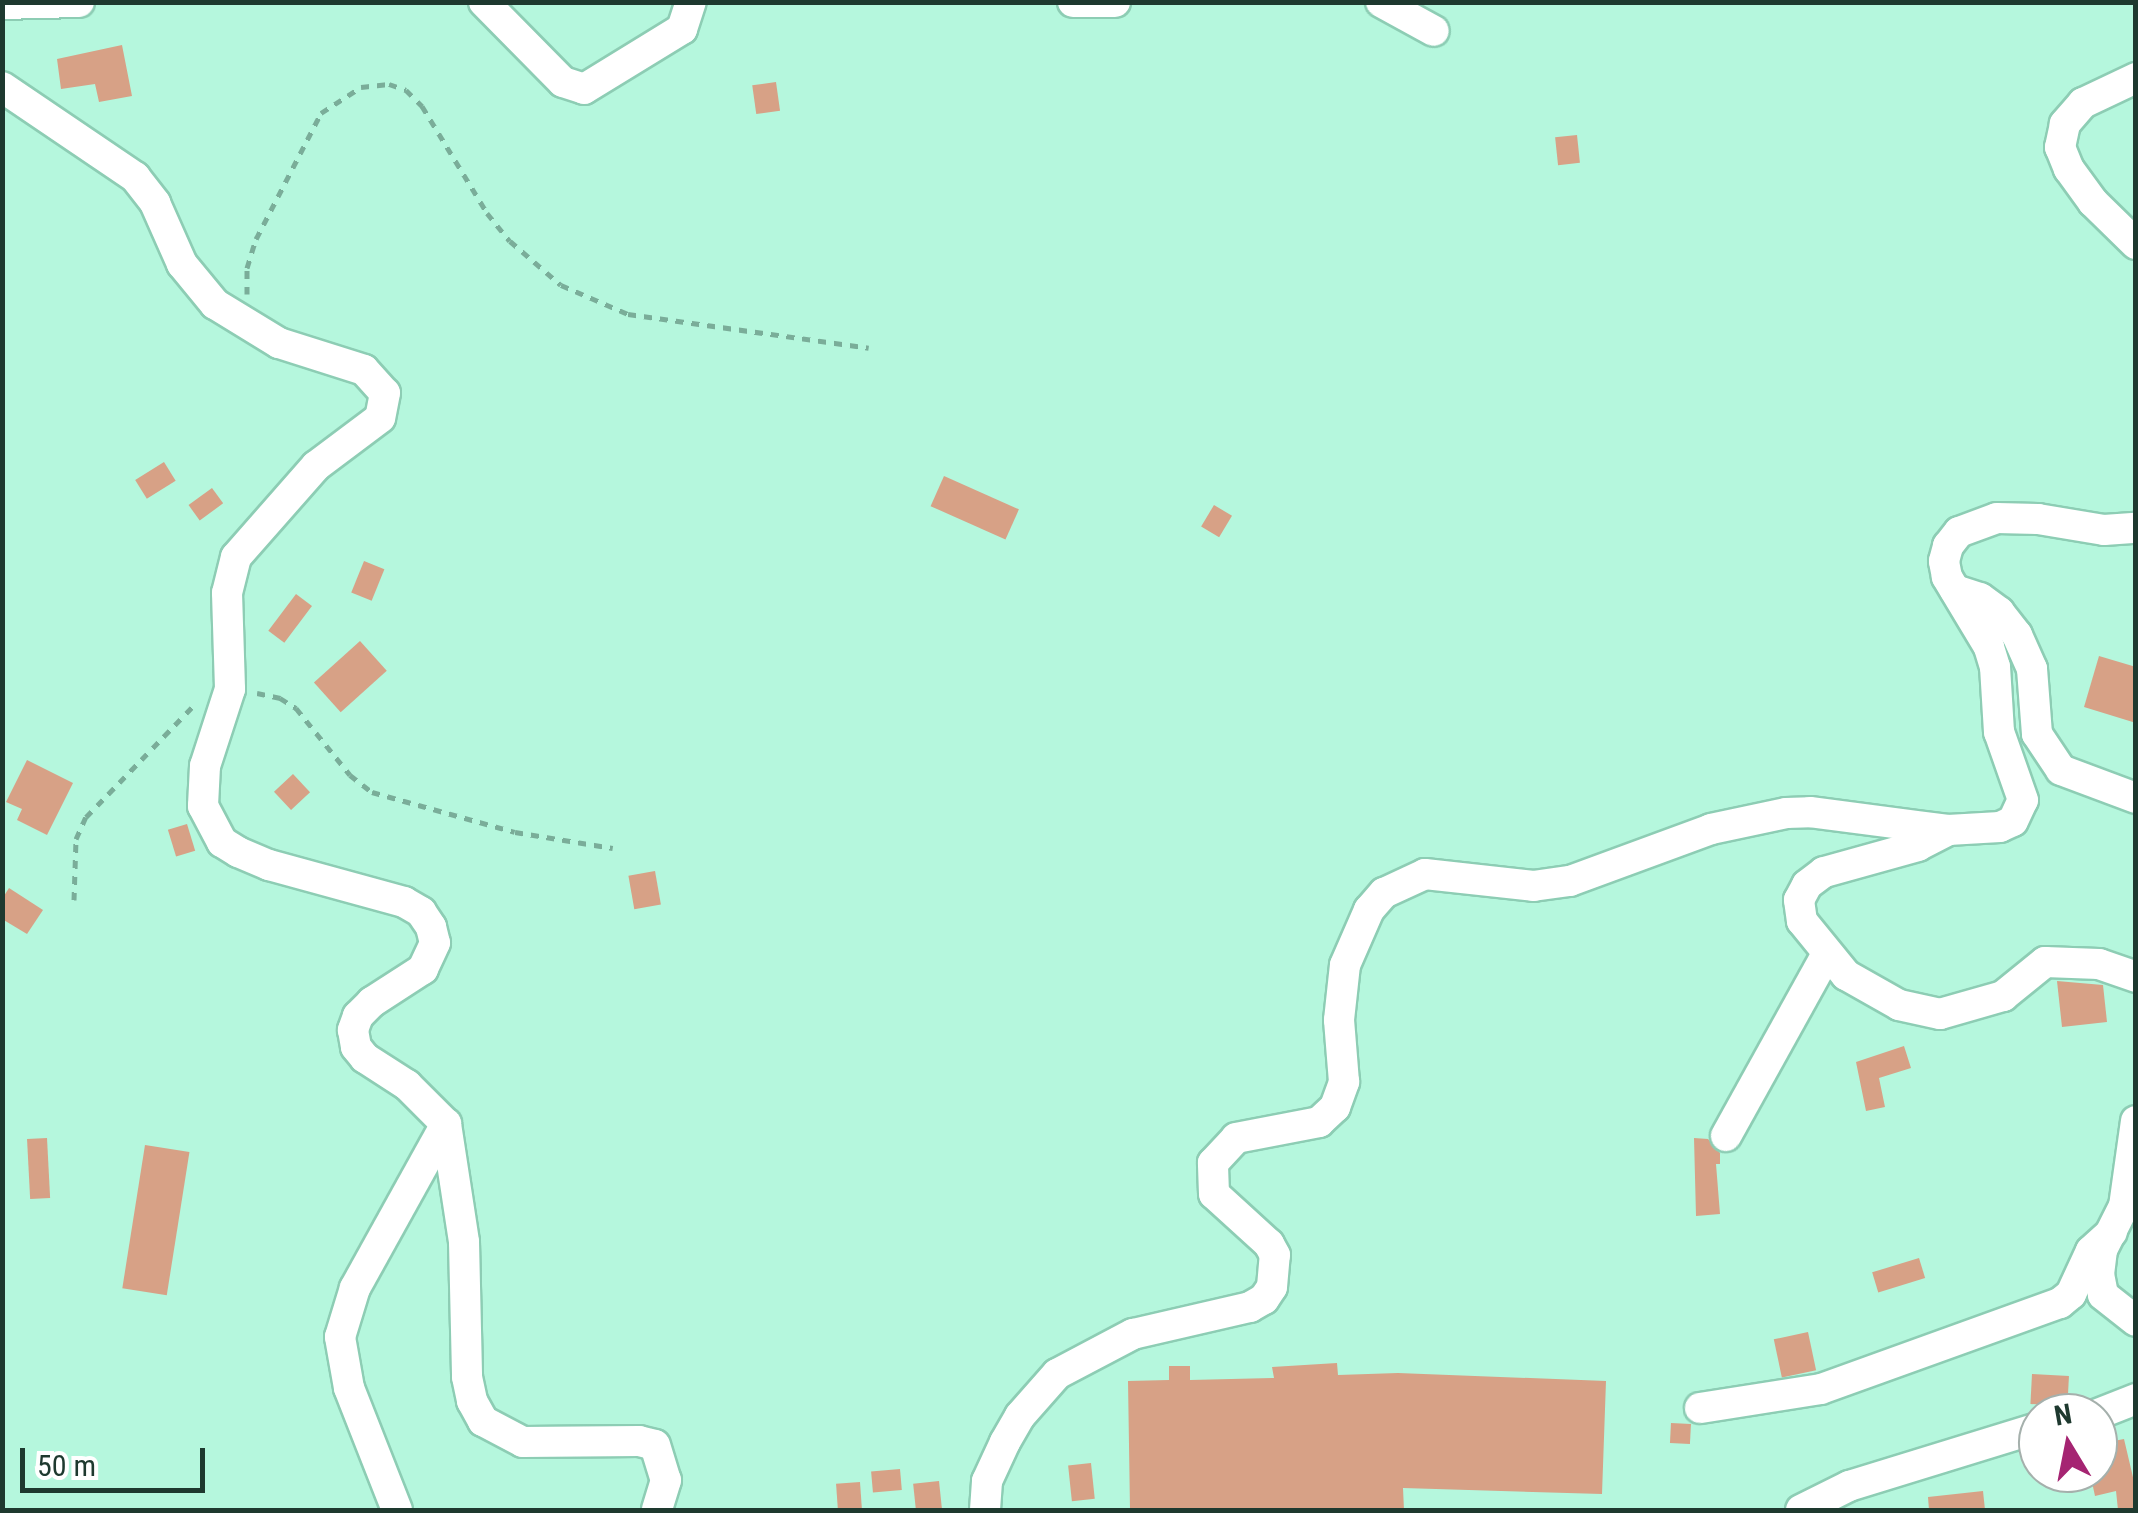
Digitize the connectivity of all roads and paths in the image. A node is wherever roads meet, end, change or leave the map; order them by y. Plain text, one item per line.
1 (79, 2) edge
2 (484, 2) edge
3 (692, 2) edge
4 (1073, 2) edge
5 (1115, 2) edge
6 (1381, 2) edge
7 (2, 4) edge
8 (1434, 31) dead end
9 (2136, 78) edge
10 (2, 87) edge
11 (2136, 244) edge
12 (250, 328) junction
13 (869, 348) dead end
14 (2136, 528) edge
15 (1955, 590) junction
16 (230, 678) junction
17 (2136, 798) edge
18 (1948, 830) junction
19 (613, 848) dead end
20 (74, 900) dead end
21 (1827, 954) junction
22 (2136, 977) edge
23 (2136, 1121) edge
24 (446, 1124) junction
25 (1726, 1136) dead end
26 (2112, 1232) junction
27 (2136, 1321) edge
28 (1700, 1408) dead end
29 (2018, 1434) edge
30 (397, 1510) edge
31 (657, 1510) edge
32 (985, 1510) edge
33 (1801, 1510) edge

1 - 7 street
2 - 3 street
4 - 5 street
6 - 8 street
9 - 11 street
10 - 12 street
12 - 13 path
12 - 16 street
14 - 15 street
15 - 17 street
15 - 18 street
16 - 19 path
16 - 20 path
16 - 24 street
18 - 21 street
18 - 32 street
21 - 22 street
21 - 25 street
23 - 26 street
24 - 30 street
24 - 31 street
26 - 27 street
26 - 28 street
29 - 33 street

